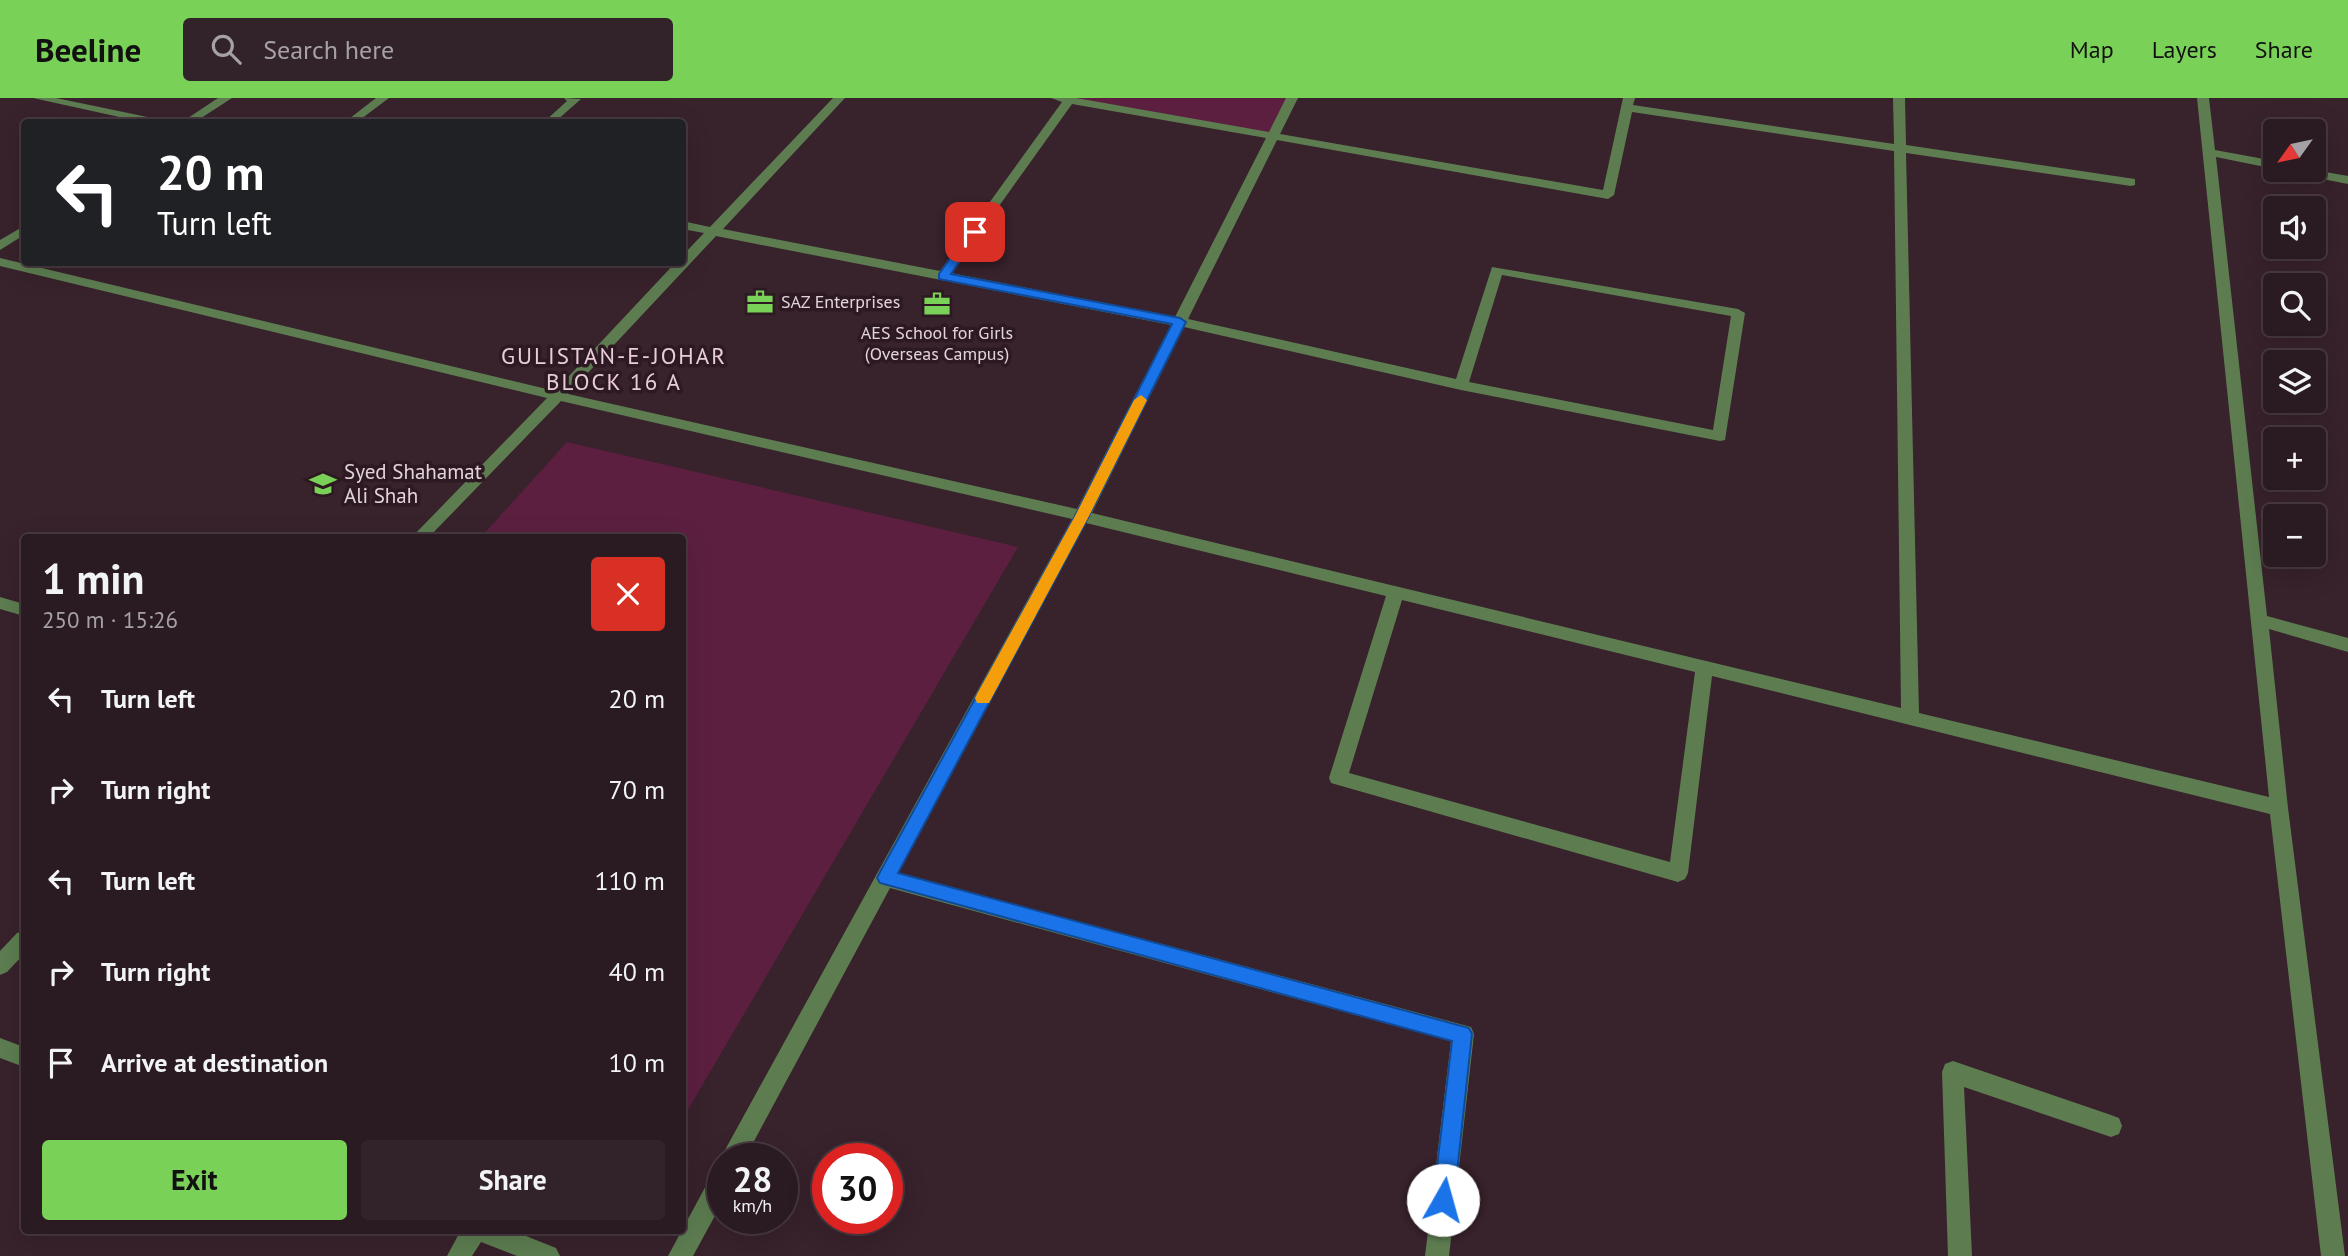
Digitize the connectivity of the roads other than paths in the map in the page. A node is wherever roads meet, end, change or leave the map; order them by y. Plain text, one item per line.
1 (38, 98) edge
2 (226, 98) edge
3 (383, 98) edge
4 (570, 98) edge
5 (839, 98) edge
6 (1292, 98) edge
7 (1899, 98) edge
8 (2203, 98) edge
9 (1063, 99) edge
10 (1628, 103) edge
11 (141, 119) edge
12 (193, 119) edge
13 (354, 119) edge
14 (552, 119) edge
15 (1272, 136) junction
16 (1900, 148) junction
17 (2210, 152) junction
18 (2263, 163) edge
19 (2326, 176) edge
20 (2348, 180) edge
21 (2131, 182) dead end
22 (686, 226) edge
23 (21, 232) edge
24 (713, 232) junction
25 (0, 246) edge
26 (686, 261) edge
27 (0, 262) edge
28 (681, 266) edge
29 (943, 276) junction
30 (1180, 322) junction
31 (1461, 385) junction
32 (558, 396) junction
33 (1082, 516) junction
34 (423, 534) edge
35 (1396, 592) junction
36 (0, 603) edge
37 (21, 609) edge
38 (2259, 620) junction
39 (2348, 645) edge
40 (1704, 668) junction
41 (1910, 718) junction
42 (2279, 808) junction
43 (886, 878) junction
44 (21, 943) edge
45 (0, 965) edge
46 (0, 1048) edge
47 (21, 1056) edge
48 (2111, 1126) dead end
49 (741, 1143) edge
50 (707, 1206) edge
51 (473, 1234) edge
52 (491, 1234) edge
53 (459, 1256) edge
54 (548, 1256) edge
55 (680, 1256) edge
56 (1437, 1256) edge
57 (1960, 1256) edge
58 (2333, 1256) edge

1 - 11 street
2 - 12 street
3 - 13 street
4 - 14 street
5 - 24 street
6 - 15 street
7 - 16 street
8 - 17 street
9 - 15 street
9 - 29 street
10 - 15 street
10 - 16 street
15 - 30 street
16 - 21 street
16 - 41 street
17 - 18 street
17 - 38 street
19 - 20 street
22 - 24 street
23 - 25 street
24 - 26 street
24 - 29 street
27 - 32 street
28 - 32 street
29 - 30 street
30 - 31 street
30 - 33 street
31 - 31 street
32 - 33 street
32 - 34 street
33 - 35 street
33 - 43 street
35 - 40 street
35 - 40 street
36 - 37 street
38 - 39 street
38 - 42 street
40 - 41 street
41 - 42 street
42 - 58 street
43 - 49 street
43 - 56 street
44 - 45 street
46 - 47 street
48 - 57 street
50 - 55 street
51 - 53 street
52 - 54 street

